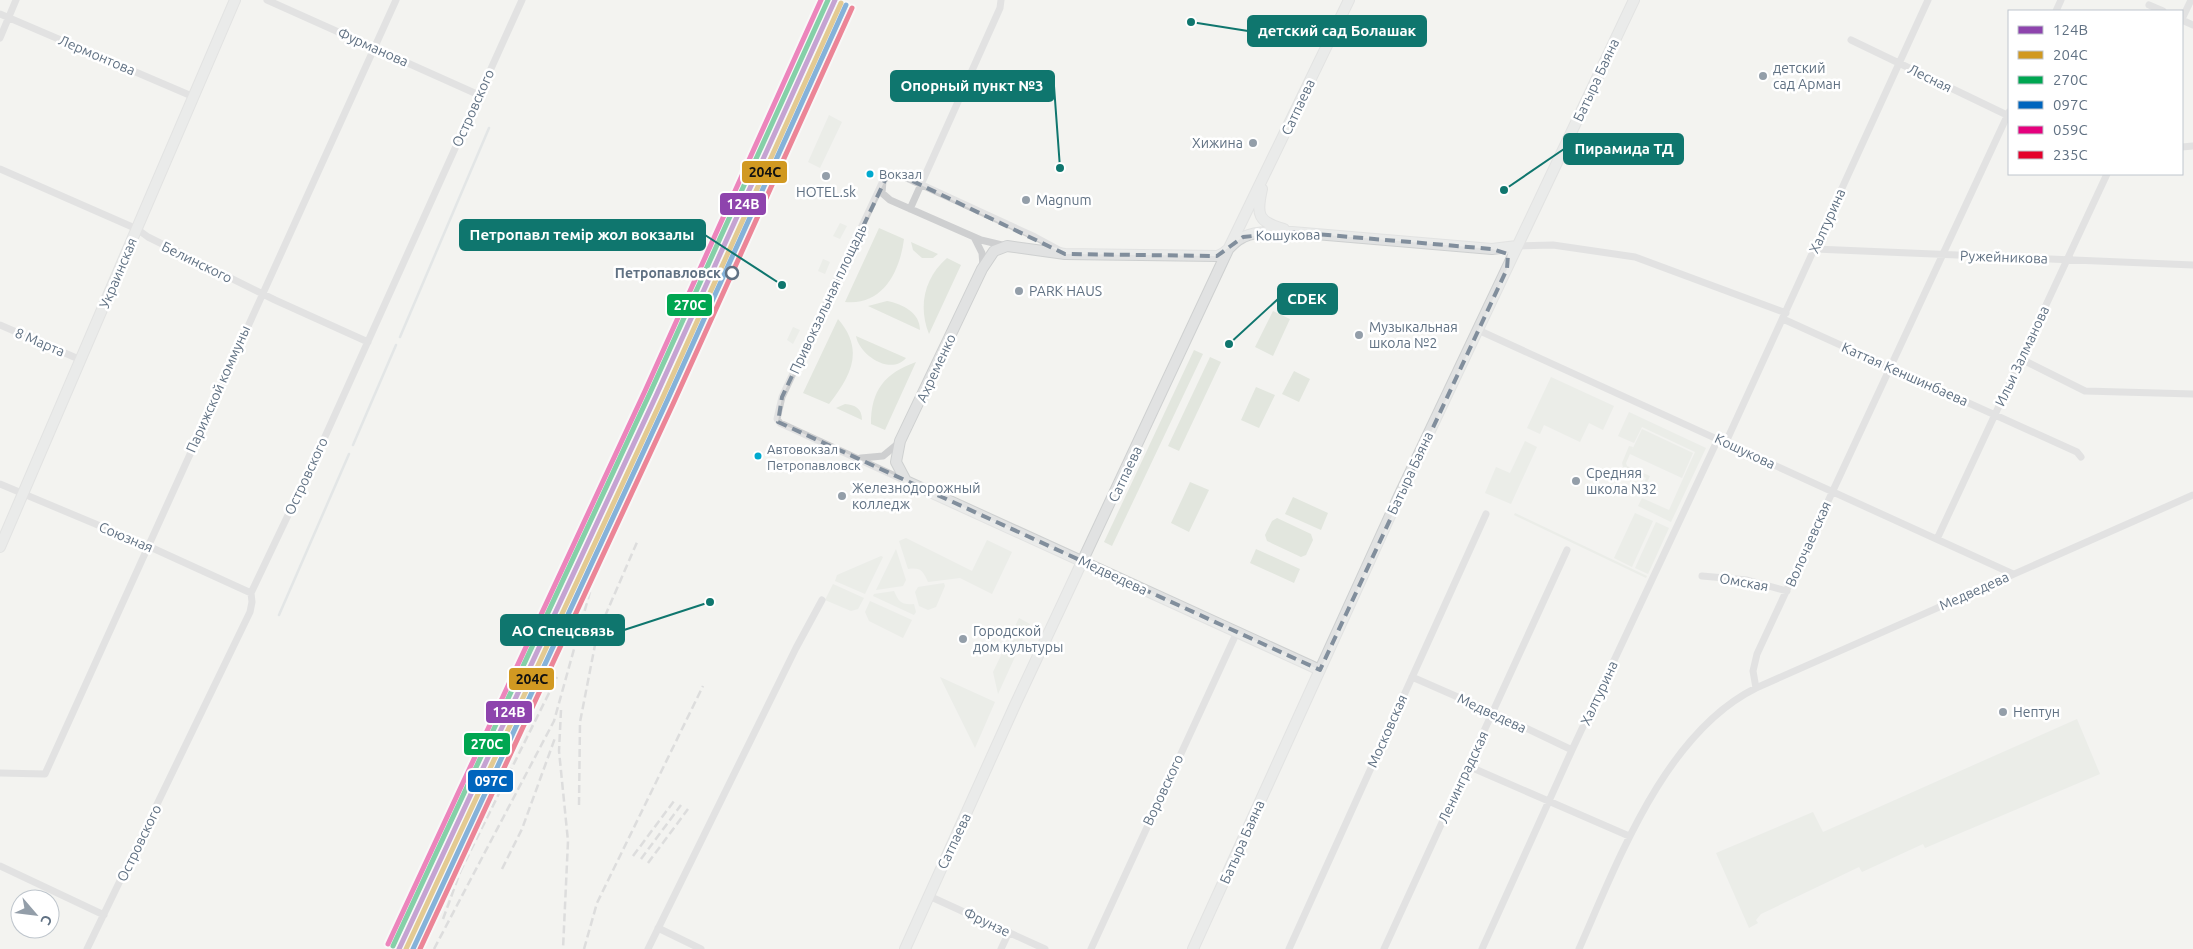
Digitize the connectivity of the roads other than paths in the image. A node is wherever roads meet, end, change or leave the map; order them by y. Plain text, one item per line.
1 (16, 0) edge
2 (236, 0) edge
3 (267, 0) edge
4 (396, 0) edge
5 (522, 0) edge
6 (1001, 0) edge
7 (1349, 0) edge
8 (1634, 0) edge
9 (1928, 0) edge
10 (2192, 0) edge
11 (2149, 5) dead end
12 (2161, 10) edge
13 (0, 14) edge
14 (9, 18) junction
15 (2183, 18) edge
16 (0, 38) edge
17 (1851, 40) dead end
18 (374, 48) junction
19 (1899, 63) junction
20 (479, 95) junction
21 (194, 97) junction
22 (2008, 114) edge
23 (2008, 116) edge
24 (0, 169) edge
25 (1266, 173) junction
26 (2107, 175) edge
27 (883, 181) junction
28 (921, 184) junction
29 (910, 209) junction
30 (1247, 210) junction
31 (137, 229) junction
32 (1292, 232) junction
33 (1265, 233) junction
34 (973, 237) junction
35 (1007, 246) junction
36 (1517, 246) junction
37 (1492, 249) junction
38 (1814, 249) junction
39 (1227, 252) junction
40 (1066, 254) junction
41 (1943, 255) junction
42 (2067, 258) junction
43 (2193, 265) edge
44 (982, 269) junction
45 (1507, 269) junction
46 (261, 293) junction
47 (1785, 316) junction
48 (0, 325) edge
49 (1478, 330) junction
50 (368, 342) junction
51 (2021, 359) junction
52 (81, 360) junction
53 (1891, 368) junction
54 (2193, 394) edge
55 (1994, 415) junction
56 (1718, 439) junction
57 (900, 442) junction
58 (1726, 442) junction
59 (2081, 456) dead end
60 (856, 458) junction
61 (906, 481) junction
62 (0, 484) edge
63 (1832, 491) junction
64 (23, 494) junction
65 (2193, 495) edge
66 (1486, 514) dead end
67 (1937, 539) junction
68 (148, 546) junction
69 (0, 547) edge
70 (1567, 550) dead end
71 (1083, 561) junction
72 (2013, 574) junction
73 (1702, 576) dead end
74 (1786, 591) junction
75 (251, 593) junction
76 (822, 600) dead end
77 (1237, 632) junction
78 (1320, 670) junction
79 (1412, 677) junction
80 (1756, 688) junction
81 (1492, 712) junction
82 (1572, 750) junction
83 (1468, 766) junction
84 (0, 773) edge
85 (1549, 801) junction
86 (1629, 836) junction
87 (0, 866) edge
88 (929, 896) junction
89 (104, 915) junction
90 (658, 928) junction
91 (1009, 932) junction
92 (87, 949) edge
93 (648, 949) edge
94 (701, 949) edge
95 (905, 949) edge
96 (1001, 949) edge
97 (1045, 949) edge
98 (1091, 949) edge
99 (1193, 949) edge
100 (1289, 949) edge
101 (1384, 949) edge
102 (1482, 949) edge
103 (1579, 949) edge

1 - 14 street
2 - 21 street, Украинская
3 - 18 street, Фурманова
4 - 18 street, Парижской коммуны
5 - 20 street, Островского
6 - 28 street
7 - 25 street, Сатпаева
8 - 36 street, Батыра Баяна
9 - 19 street, Халтурина
10 - 15 street
11 - 12 street
13 - 14 street, Лермонтова
14 - 16 street
14 - 21 street, Лермонтова
17 - 19 street, Лесная
18 - 20 street, Фурманова
18 - 46 street, Парижской коммуны
19 - 22 street, Лесная
19 - 38 street, Халтурина
20 - 50 street, Островского
21 - 31 street, Украинская
23 - 41 street, Волочаевская
24 - 31 street, Белинского
25 - 30 street, Сатпаева
25 - 32 street
26 - 42 street, Ильи Залманова
27 - 28 street, Кошукова
27 - 29 street
27 - 60 street, Привокзальная площадь
28 - 29 street
28 - 40 street, Кошукова
29 - 34 street
30 - 33 street
30 - 39 street, Сатпаева
31 - 46 street, Белинского
31 - 52 street, Украинская
32 - 33 street, Кошукова
32 - 37 street, Кошукова
33 - 39 street, Кошукова
34 - 35 street
34 - 44 street
35 - 40 street, Кошукова
35 - 44 street, Ахременко
36 - 37 street, Кошукова
36 - 45 street, Батыра Баяна
36 - 47 street, Каттая Кеншинбаева
37 - 45 street
38 - 41 street, Ружейникова
38 - 47 street, Халтурина
39 - 40 street, Кошукова
39 - 71 street, Сатпаева
41 - 42 street, Ружейникова
41 - 53 street, Волочаевская
42 - 43 street, Ружейникова
42 - 51 street, Ильи Залманова
44 - 57 street, Ахременко
45 - 49 street, Батыра Баяна
46 - 50 street, Белинского
46 - 68 street, Парижской коммуны
47 - 53 street, Каттая Кеншинбаева
47 - 58 street, Халтурина
48 - 52 street, 8 Марта
49 - 56 street, Кошукова
49 - 78 street, Батыра Баяна
50 - 75 street, Островского
51 - 54 street
51 - 55 street, Ильи Залманова
52 - 64 street, Украинская
53 - 55 street, Каттая Кеншинбаева
53 - 63 street, Волочаевская
55 - 59 street, Каттая Кеншинбаева
55 - 67 street, Ильи Залманова
56 - 58 street, Кошукова
56 - 82 street, Халтурина
57 - 60 street
57 - 61 street, Ахременко
58 - 63 street, Кошукова
60 - 61 street
61 - 71 street, Медведева
62 - 64 street, Союзная
63 - 67 street, Кошукова
63 - 74 street, Волочаевская
64 - 68 street, Союзная
64 - 69 street, Украинская
65 - 72 street, Медведева
66 - 79 street, Московская
67 - 72 street, Кошукова
68 - 75 street, Союзная
68 - 84 street, Парижской коммуны
70 - 81 street, Ленинградская
71 - 77 street, Медведева
71 - 88 street, Сатпаева
72 - 80 street, Медведева
73 - 74 street, Омская
74 - 80 street, Волочаевская
75 - 89 street, Островского
76 - 90 street
77 - 78 street, Медведева
77 - 98 street, Воровского
78 - 99 street, Батыра Баяна
79 - 81 street, Медведева
79 - 100 street, Московская
80 - 86 street
81 - 82 street, Медведева
81 - 83 street, Ленинградская
82 - 85 street, Халтурина
83 - 85 street
83 - 101 street, Ленинградская
85 - 86 street
85 - 102 street, Халтурина
86 - 103 street
87 - 89 street
88 - 91 street, Фрунзе
88 - 95 street, Сатпаева
89 - 92 street, Островского
90 - 93 street
90 - 94 street
91 - 96 street
91 - 97 street, Фрунзе

